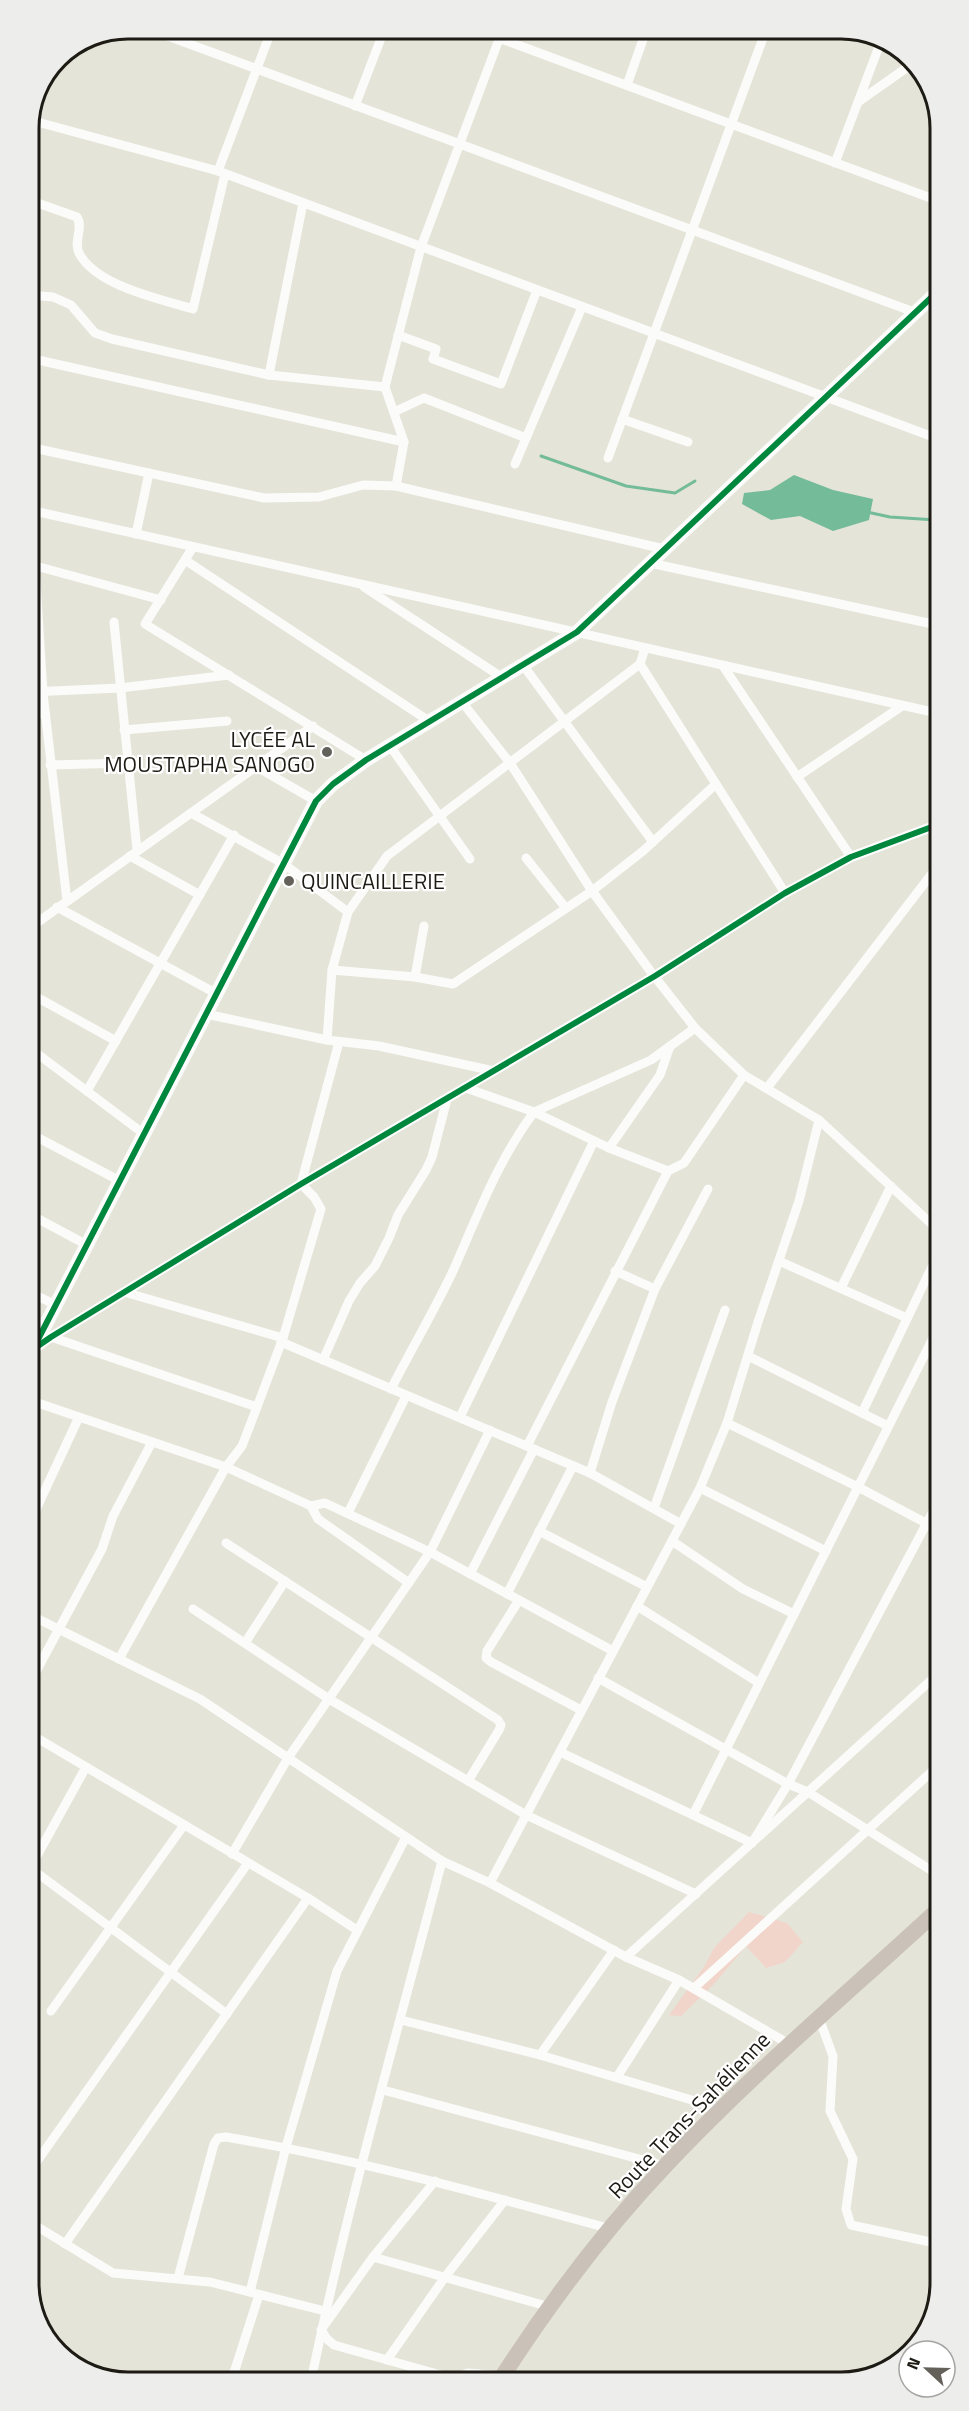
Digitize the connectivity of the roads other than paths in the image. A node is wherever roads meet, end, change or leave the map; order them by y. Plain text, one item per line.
1 (176, 39) edge
2 (268, 39) edge
3 (381, 39) edge
4 (499, 39) edge
5 (511, 39) edge
6 (643, 39) edge
7 (763, 39) edge
8 (878, 47) edge
9 (907, 68) edge
10 (256, 69) junction
11 (627, 85) junction
12 (858, 102) junction
13 (355, 106) junction
14 (39, 122) edge
15 (731, 124) junction
16 (459, 144) junction
17 (835, 163) junction
18 (222, 172) junction
19 (930, 198) edge
20 (303, 203) junction
21 (39, 204) edge
22 (692, 231) junction
23 (421, 247) junction
24 (537, 290) junction
25 (39, 296) edge
26 (930, 298) edge
27 (582, 307) junction
28 (914, 312) junction
29 (654, 333) junction
30 (398, 335) junction
31 (39, 360) edge
32 (269, 375) junction
33 (385, 387) junction
34 (826, 398) junction
35 (394, 412) junction
36 (622, 419) junction
37 (930, 436) edge
38 (526, 438) junction
39 (404, 442) junction
40 (688, 442) dead end
41 (39, 449) edge
42 (608, 458) dead end
43 (515, 464) dead end
44 (149, 473) junction
45 (396, 486) junction
46 (39, 512) edge
47 (136, 534) junction
48 (193, 547) junction
49 (664, 549) junction
50 (185, 560) junction
51 (650, 563) junction
52 (39, 567) edge
53 (359, 584) junction
54 (160, 600) junction
55 (114, 622) dead end
56 (930, 623) edge
57 (578, 632) junction
58 (39, 646) edge
59 (645, 648) junction
60 (640, 664) junction
61 (523, 665) junction
62 (723, 666) junction
63 (230, 675) junction
64 (503, 678) junction
65 (120, 687) junction
66 (39, 693) edge
67 (43, 693) junction
68 (462, 702) junction
69 (902, 706) junction
70 (930, 711) edge
71 (45, 713) junction
72 (39, 714) edge
73 (227, 721) dead end
74 (564, 721) junction
75 (429, 722) junction
76 (313, 726) junction
77 (124, 730) junction
78 (390, 746) junction
79 (366, 760) junction
80 (127, 763) junction
81 (510, 763) junction
82 (50, 765) junction
83 (255, 766) junction
84 (798, 777) junction
85 (716, 784) junction
86 (316, 801) junction
87 (191, 813) junction
88 (440, 816) junction
89 (930, 828) edge
90 (234, 835) junction
91 (653, 842) junction
92 (134, 853) junction
93 (851, 857) junction
94 (526, 858) dead end
95 (470, 859) dead end
96 (284, 864) junction
97 (930, 876) edge
98 (592, 891) junction
99 (785, 893) junction
100 (200, 895) junction
101 (67, 901) junction
102 (565, 907) junction
103 (57, 908) junction
104 (348, 912) junction
105 (39, 921) edge
106 (424, 926) dead end
107 (161, 963) junction
108 (332, 970) junction
109 (655, 976) junction
110 (416, 977) junction
111 (217, 994) junction
112 (39, 998) edge
113 (206, 1014) junction
114 (695, 1028) junction
115 (327, 1040) junction
116 (116, 1041) junction
117 (339, 1041) junction
118 (670, 1046) junction
119 (39, 1054) edge
120 (494, 1071) junction
121 (744, 1076) junction
122 (466, 1088) junction
123 (767, 1088) junction
124 (87, 1091) junction
125 (447, 1099) junction
126 (534, 1112) junction
127 (819, 1120) junction
128 (144, 1134) junction
129 (39, 1138) edge
130 (594, 1141) junction
131 (609, 1148) junction
132 (668, 1171) junction
133 (120, 1181) junction
134 (301, 1184) junction
135 (891, 1186) junction
136 (708, 1189) dead end
137 (39, 1219) edge
138 (930, 1223) edge
139 (87, 1245) junction
140 (779, 1261) junction
141 (615, 1271) junction
142 (930, 1271) edge
143 (841, 1288) junction
144 (655, 1290) junction
145 (124, 1292) junction
146 (39, 1297) edge
147 (56, 1305) junction
148 (725, 1310) dead end
149 (907, 1318) junction
150 (51, 1337) junction
151 (39, 1338) edge
152 (282, 1340) junction
153 (930, 1344) edge
154 (39, 1346) edge
155 (748, 1356) junction
156 (322, 1360) junction
157 (391, 1389) junction
158 (406, 1396) junction
159 (39, 1404) edge
160 (258, 1407) junction
161 (862, 1413) junction
162 (460, 1417) junction
163 (79, 1418) junction
164 (727, 1423) junction
165 (888, 1426) junction
166 (490, 1430) junction
167 (152, 1442) junction
168 (531, 1447) junction
169 (573, 1466) junction
170 (226, 1467) junction
171 (590, 1473) junction
172 (858, 1487) junction
173 (700, 1488) junction
174 (39, 1503) edge
175 (311, 1506) junction
176 (654, 1508) junction
177 (348, 1513) junction
178 (930, 1516) edge
179 (927, 1522) junction
180 (681, 1524) junction
181 (930, 1524) edge
182 (539, 1531) junction
183 (672, 1541) junction
184 (226, 1543) dead end
185 (826, 1551) junction
186 (430, 1552) junction
187 (470, 1574) junction
188 (285, 1581) junction
189 (409, 1583) junction
190 (647, 1587) junction
191 (507, 1594) junction
192 (519, 1600) junction
193 (637, 1606) junction
194 (193, 1609) dead end
195 (794, 1614) junction
196 (39, 1619) edge
197 (57, 1628) junction
198 (371, 1638) junction
199 (245, 1643) junction
200 (613, 1651) junction
201 (119, 1659) junction
202 (39, 1665) edge
203 (598, 1678) junction
204 (930, 1679) edge
205 (759, 1683) junction
206 (329, 1699) junction
207 (581, 1710) junction
208 (39, 1738) edge
209 (726, 1748) junction
210 (560, 1752) junction
211 (288, 1758) junction
212 (86, 1767) junction
213 (930, 1773) edge
214 (468, 1781) junction
215 (788, 1784) junction
216 (808, 1792) junction
217 (526, 1815) junction
218 (693, 1815) junction
219 (184, 1825) junction
220 (867, 1830) junction
221 (406, 1837) junction
222 (752, 1843) junction
223 (39, 1852) edge
224 (232, 1854) junction
225 (442, 1861) junction
226 (248, 1863) junction
227 (39, 1868) edge
228 (930, 1870) edge
229 (490, 1883) junction
230 (696, 1894) junction
231 (308, 1899) junction
232 (930, 1917) edge
233 (111, 1926) junction
234 (357, 1930) junction
235 (614, 1950) junction
236 (626, 1957) junction
237 (172, 1971) junction
238 (679, 1980) junction
239 (694, 1988) junction
240 (51, 2011) dead end
241 (227, 2014) junction
242 (819, 2018) junction
243 (401, 2020) junction
244 (789, 2044) junction
245 (540, 2055) junction
246 (616, 2077) junction
247 (383, 2090) junction
248 (722, 2109) junction
249 (286, 2147) junction
250 (39, 2159) edge
251 (362, 2164) junction
252 (665, 2166) junction
253 (435, 2181) junction
254 (506, 2200) junction
255 (39, 2228) edge
256 (611, 2229) junction
257 (930, 2242) edge
258 (65, 2244) junction
259 (373, 2257) junction
260 (445, 2277) junction
261 (178, 2278) junction
262 (255, 2293) junction
263 (550, 2307) junction
264 (325, 2311) junction
265 (321, 2330) junction
266 (387, 2360) junction
267 (234, 2372) edge
268 (313, 2372) edge
269 (430, 2372) edge
270 (505, 2372) edge

1 - 10 street
2 - 10 street
3 - 13 street
4 - 16 street
5 - 11 street
6 - 11 street
7 - 15 street
8 - 12 street
9 - 12 street
10 - 13 street
10 - 18 street
11 - 15 street
12 - 17 street
13 - 16 street
14 - 18 street
15 - 17 street
15 - 22 street
16 - 22 street
16 - 23 street
17 - 19 street
18 - 20 street
18 - 21 street
20 - 23 street
20 - 32 street
22 - 28 street
22 - 29 street
23 - 24 street
23 - 30 street
24 - 27 street
24 - 30 street
25 - 32 street
26 - 28 street
27 - 29 street
27 - 38 street
28 - 34 street
29 - 34 street
29 - 36 street
30 - 33 street
31 - 39 street
32 - 33 street
33 - 35 street
34 - 37 street
34 - 49 street
35 - 38 street
35 - 39 street
36 - 40 street
36 - 42 street
38 - 43 street
39 - 45 street
41 - 44 street
44 - 45 street
44 - 47 street
45 - 49 street
46 - 47 street
47 - 48 street
48 - 50 street
48 - 53 street
49 - 51 street
50 - 54 street
50 - 75 street
51 - 56 street
51 - 57 street
52 - 54 street
53 - 57 street
53 - 64 street
54 - 63 street
55 - 65 street
57 - 59 street
57 - 61 street
58 - 67 street
59 - 60 street
59 - 62 street
60 - 74 street
60 - 85 street
61 - 64 street
61 - 74 street
62 - 69 street
62 - 84 street
63 - 65 street
63 - 76 street
64 - 68 street
65 - 67 street
65 - 77 street
66 - 67 street
67 - 71 street
68 - 75 street
68 - 81 street
69 - 70 street
69 - 84 street
71 - 72 street
71 - 82 street
73 - 77 street
74 - 81 street
74 - 91 street
75 - 78 street
76 - 79 street
76 - 83 street
77 - 80 street
78 - 79 street
78 - 88 street
79 - 86 street
80 - 82 street
80 - 92 street
81 - 88 street
81 - 98 street
82 - 101 street
83 - 86 street
83 - 87 street
84 - 93 street
85 - 91 street
85 - 99 street
86 - 96 street
87 - 90 street
87 - 92 street
88 - 95 street
88 - 104 street
89 - 93 street
90 - 96 street
90 - 100 street
91 - 98 street
92 - 100 street
92 - 101 street
93 - 99 street
94 - 102 street
96 - 104 street
96 - 111 street
97 - 123 street
98 - 102 street
98 - 109 street
99 - 109 street
100 - 107 street
101 - 103 street
102 - 110 street
103 - 105 street
103 - 107 street
104 - 108 street
106 - 110 street
107 - 111 street
107 - 116 street
108 - 110 street
108 - 115 street
109 - 114 street
109 - 120 street
111 - 113 street
112 - 116 street
113 - 115 street
113 - 128 street
114 - 118 street
114 - 121 street
115 - 117 street
116 - 124 street
117 - 120 street
117 - 134 street
118 - 126 street
118 - 131 street
119 - 124 street
120 - 122 street
121 - 123 street
121 - 132 street
122 - 125 street
122 - 126 street
123 - 127 street
124 - 128 street
125 - 134 street
125 - 156 street
126 - 130 street
126 - 157 street
127 - 135 street
127 - 140 street
128 - 133 street
129 - 133 street
130 - 131 street
130 - 162 street
131 - 132 street
132 - 141 street
133 - 139 street
134 - 145 street
134 - 152 street
135 - 138 street
135 - 143 street
136 - 144 street
137 - 139 street
139 - 147 street
140 - 143 street
140 - 155 street
141 - 144 street
141 - 168 street
142 - 149 street
143 - 149 street
144 - 171 street
145 - 150 street
145 - 152 street
146 - 147 street
147 - 151 street
148 - 176 street
149 - 161 street
150 - 154 street
150 - 160 street
152 - 156 street
152 - 160 street
153 - 165 street
155 - 161 street
155 - 164 street
156 - 157 street
157 - 158 street
158 - 162 street
158 - 177 street
159 - 163 street
160 - 170 street
161 - 165 street
162 - 166 street
163 - 167 street
163 - 174 street
164 - 172 street
164 - 173 street
165 - 172 street
166 - 168 street
166 - 186 street
167 - 170 street
167 - 197 street
168 - 169 street
168 - 187 street
169 - 171 street
169 - 182 street
170 - 175 street
170 - 201 street
171 - 176 street
172 - 179 street
172 - 185 street
173 - 180 street
173 - 185 street
175 - 177 street
175 - 189 street
176 - 180 street
177 - 186 street
178 - 179 street
179 - 181 street
179 - 215 street
180 - 183 street
182 - 190 street
182 - 191 street
183 - 190 street
183 - 195 street
184 - 188 street
185 - 195 street
186 - 187 street
186 - 189 street
187 - 191 street
188 - 198 street
188 - 199 street
189 - 198 street
190 - 193 street
191 - 192 street
192 - 200 street
192 - 207 street
193 - 200 street
193 - 205 street
194 - 199 street
195 - 205 street
196 - 197 street
197 - 201 street
197 - 202 street
198 - 206 street
198 - 214 street
199 - 206 street
200 - 203 street
201 - 211 street
203 - 207 street
203 - 209 street
204 - 216 street
205 - 209 street
206 - 211 street
206 - 214 street
207 - 210 street
208 - 212 street
209 - 215 street
209 - 218 street
210 - 217 street
210 - 218 street
211 - 221 street
211 - 224 street
212 - 219 street
212 - 223 street
213 - 220 street
214 - 217 street
215 - 216 street
215 - 222 street
216 - 220 street
216 - 222 street
217 - 229 street
217 - 230 street
218 - 222 street
219 - 224 street
219 - 233 street
220 - 228 street
220 - 239 street
221 - 225 street
221 - 234 street
222 - 230 street
224 - 226 street
225 - 229 street
225 - 243 street
226 - 231 street
226 - 237 street
227 - 233 street
229 - 235 street
230 - 236 street
231 - 234 street
231 - 241 street
232 - 242 highway, Route Trans-Sahélienne
233 - 237 street
233 - 240 street
234 - 249 street
235 - 236 street
235 - 245 street
236 - 238 street
237 - 241 street
237 - 250 street
238 - 239 street
238 - 246 street
239 - 244 street
241 - 258 street
242 - 244 highway, Route Trans-Sahélienne
242 - 257 street
243 - 245 street
243 - 247 street
244 - 248 highway, Route Trans-Sahélienne
245 - 246 street
246 - 248 street
247 - 251 street
247 - 252 street
248 - 252 highway, Route Trans-Sahélienne
249 - 251 street
249 - 261 street
249 - 262 street
251 - 253 street
251 - 264 street
252 - 256 highway, Route Trans-Sahélienne
253 - 254 street
253 - 259 street
254 - 256 street
254 - 260 street
255 - 258 street
256 - 263 highway, Route Trans-Sahélienne
258 - 261 street
259 - 260 street
259 - 265 street
260 - 263 street
260 - 266 street
261 - 262 street
262 - 264 street
262 - 267 street
263 - 270 highway, Route Trans-Sahélienne
264 - 265 street
265 - 266 street
265 - 268 street
266 - 269 street

